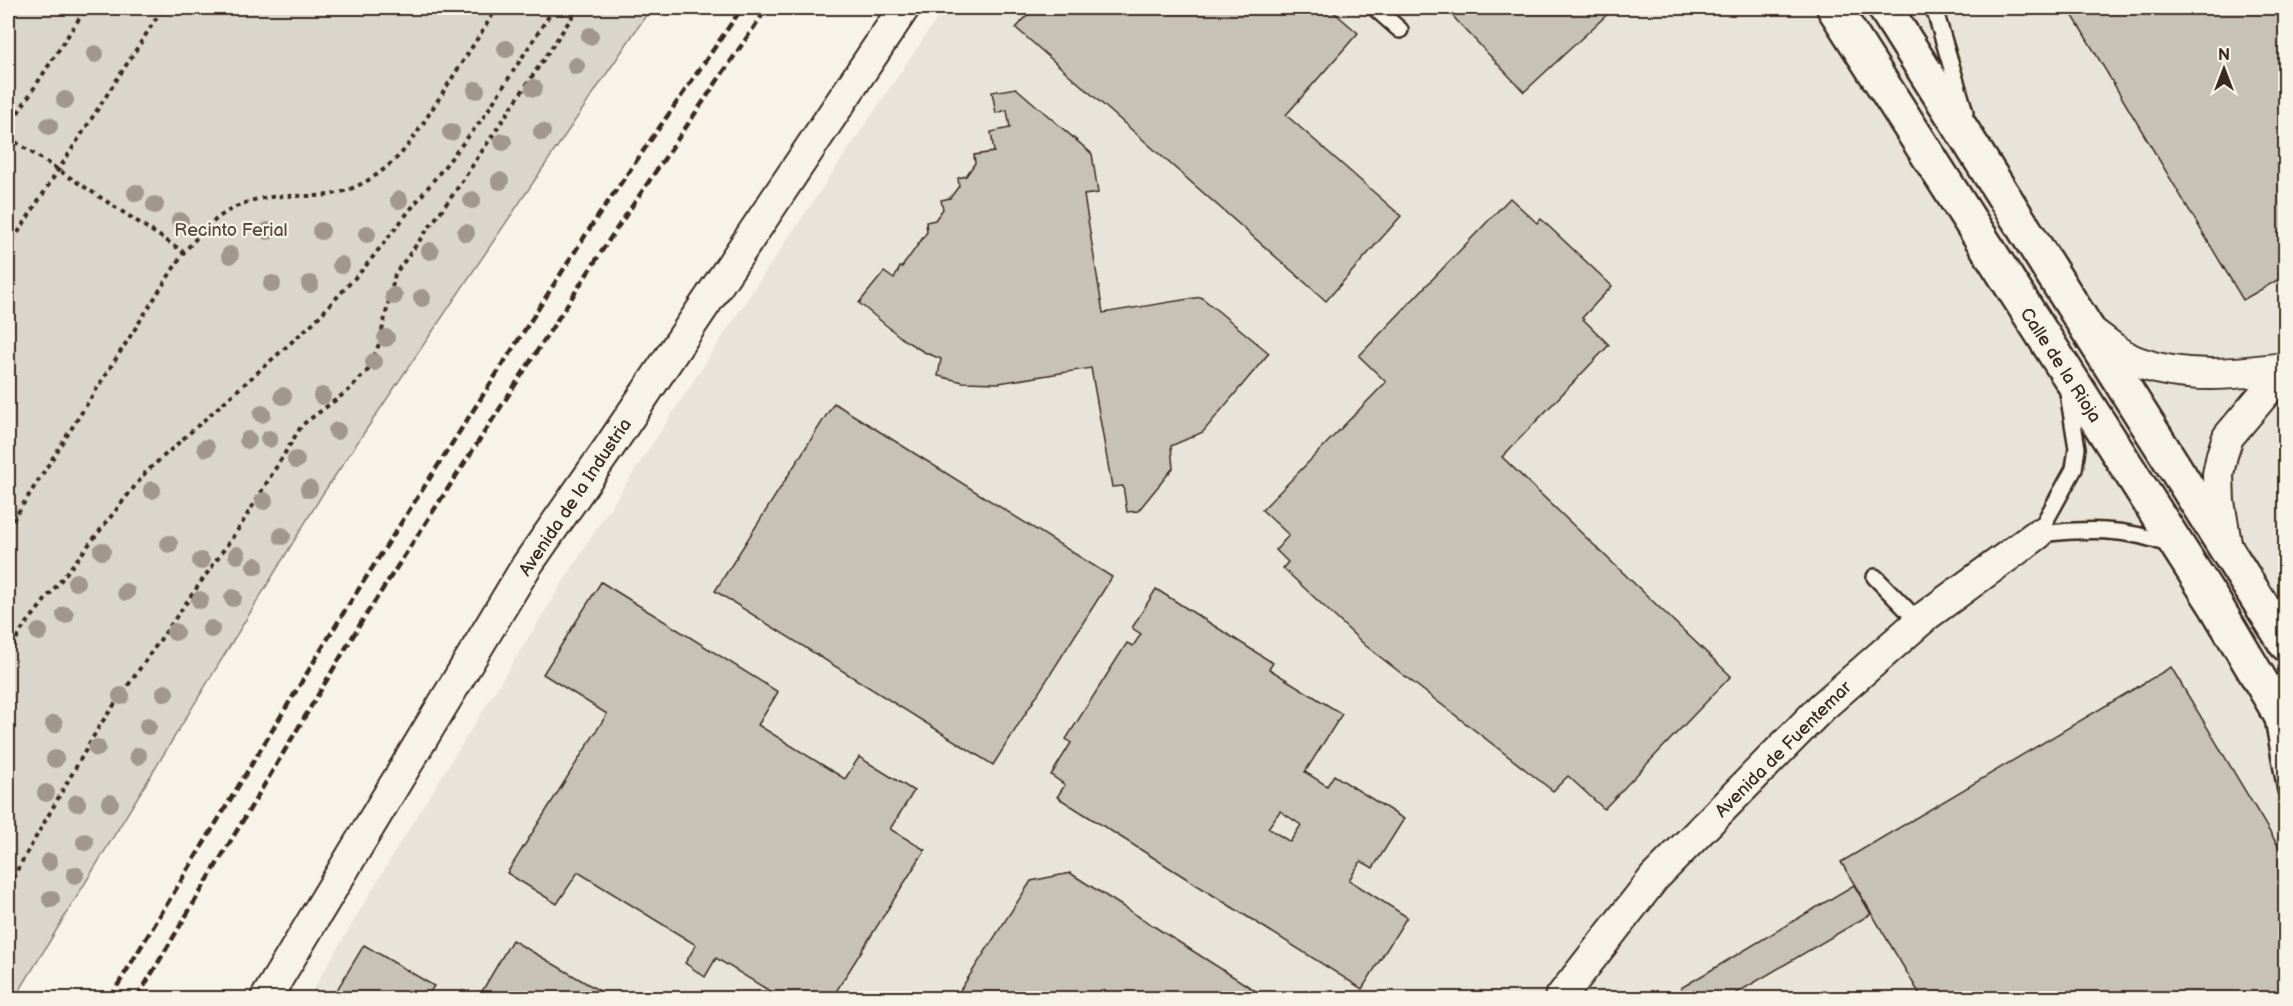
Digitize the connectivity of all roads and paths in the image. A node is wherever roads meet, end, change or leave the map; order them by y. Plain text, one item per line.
1 (86, 8) edge
2 (163, 8) edge
3 (497, 8) edge
4 (554, 8) edge
5 (578, 8) edge
6 (904, 8) edge
7 (1376, 8) edge
8 (1834, 8) edge
9 (1885, 8) edge
10 (1934, 8) edge
11 (1400, 30) dead end
12 (8, 128) edge
13 (8, 137) edge
14 (1979, 155) junction
15 (58, 170) junction
16 (8, 248) edge
17 (184, 252) junction
18 (2090, 331) junction
19 (2062, 367) junction
20 (2285, 368) edge
21 (8, 528) edge
22 (2038, 534) junction
23 (2179, 548) junction
24 (2227, 550) junction
25 (1875, 577) dead end
26 (1919, 622) junction
27 (2286, 644) edge
28 (8, 655) edge
29 (2278, 711) edge
30 (2286, 791) edge
31 (8, 886) edge
32 (266, 999) edge
33 (1560, 999) edge

1 - 12 path
2 - 15 path
3 - 17 path
4 - 28 path
5 - 31 path
6 - 32 street, Avenida de la Industria
7 - 11 lane
8 - 19 main road, Calle de la Rioja
9 - 14 main road
10 - 14 lane
13 - 15 path
14 - 18 main road
15 - 16 path
15 - 17 path
17 - 21 path
18 - 20 street
18 - 24 main road
19 - 22 lane
19 - 23 main road, Calle de la Rioja
20 - 24 street
22 - 23 lane
22 - 26 street, Avenida de Fuentemar
23 - 29 main road, Calle de la Rioja
24 - 27 main road
25 - 26 lane
26 - 33 street, Avenida de Fuentemar
29 - 30 lane

